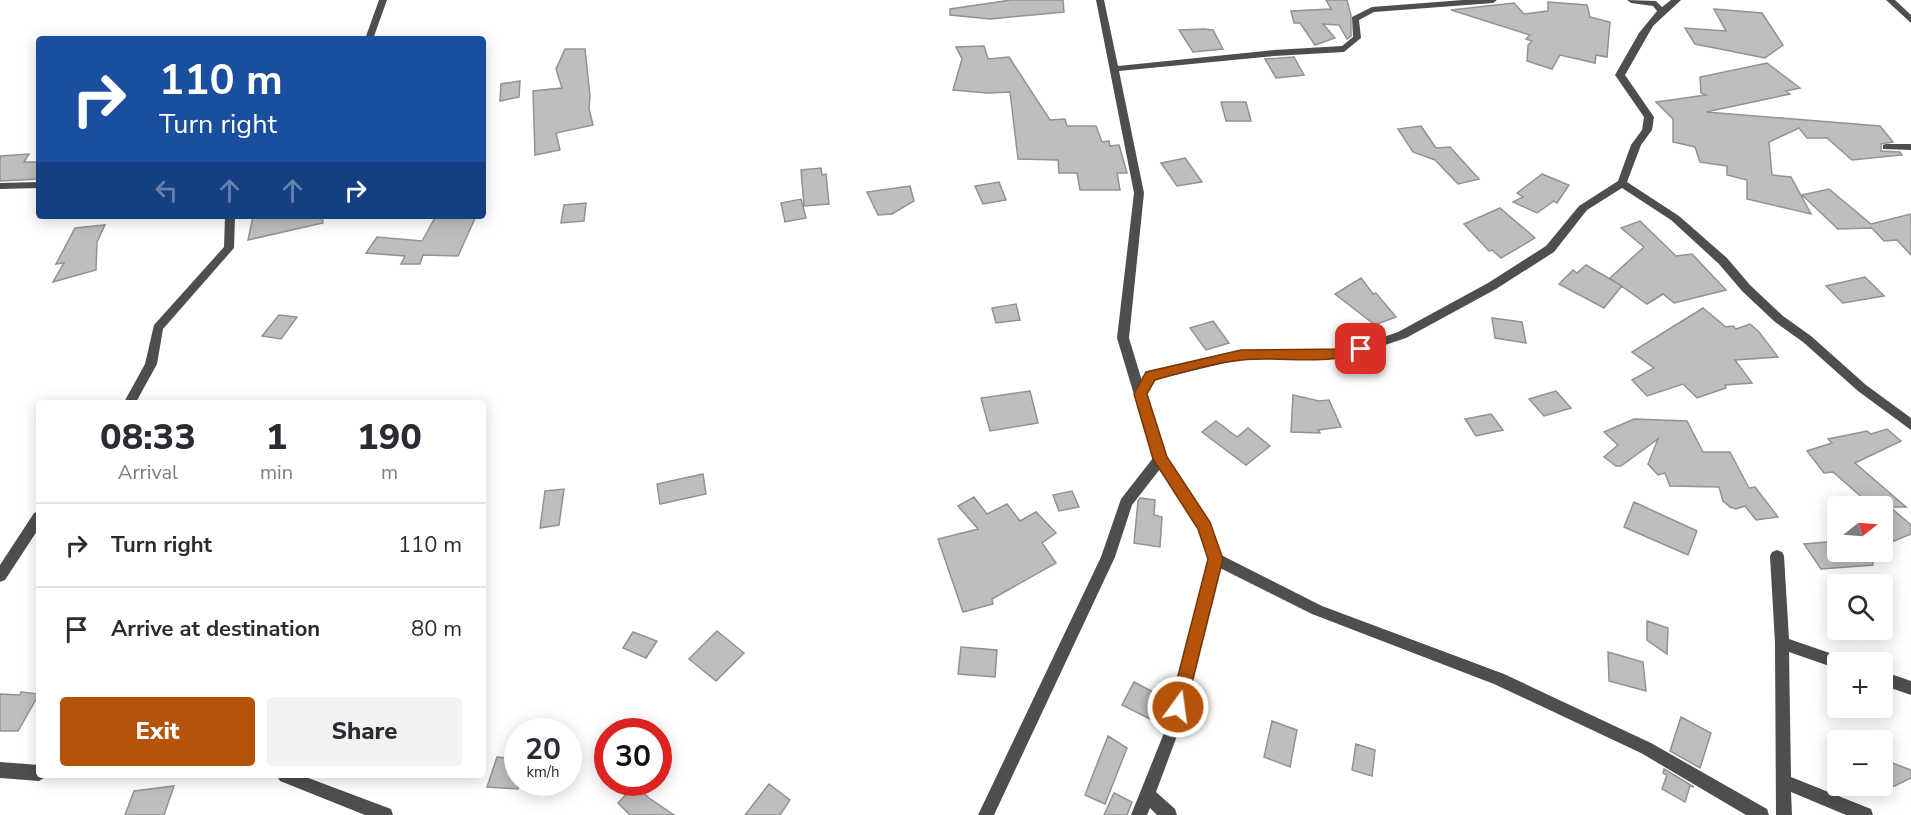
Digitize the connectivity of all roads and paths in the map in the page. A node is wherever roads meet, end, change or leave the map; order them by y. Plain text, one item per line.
1 (383, 0) edge
2 (1100, 0) edge
3 (1493, 0) edge
4 (1631, 0) edge
5 (1677, 0) edge
6 (1890, 0) edge
7 (1660, 10) junction
8 (1911, 20) edge
9 (370, 36) edge
10 (1114, 69) junction
11 (1886, 147) dead end
12 (1911, 147) edge
13 (1622, 183) junction
14 (36, 185) edge
15 (0, 186) edge
16 (230, 219) edge
17 (1141, 394) junction
18 (131, 400) edge
19 (1911, 425) edge
20 (1160, 459) junction
21 (36, 522) edge
22 (1777, 556) dead end
23 (1216, 559) junction
24 (0, 576) edge
25 (1782, 643) junction
26 (1827, 659) edge
27 (1893, 682) edge
28 (1911, 688) edge
29 (0, 770) edge
30 (36, 773) edge
31 (290, 778) edge
32 (1783, 781) junction
33 (1147, 795) junction
34 (385, 815) edge
35 (986, 815) edge
36 (1139, 815) edge
37 (1169, 815) edge
38 (1761, 815) edge
39 (1784, 815) edge
40 (1865, 815) edge

1 - 9 street
2 - 10 street
3 - 10 street
4 - 7 street
5 - 7 street
6 - 8 street
7 - 13 street
10 - 17 street
11 - 12 street
13 - 17 street
13 - 19 street
14 - 15 street
16 - 18 street
17 - 20 street
20 - 23 street
20 - 35 street
21 - 24 street
22 - 25 street
23 - 33 street
23 - 38 street
25 - 26 street
25 - 32 street
27 - 28 street
29 - 30 street
31 - 34 street
32 - 39 street
32 - 40 street
33 - 36 street
33 - 37 street

